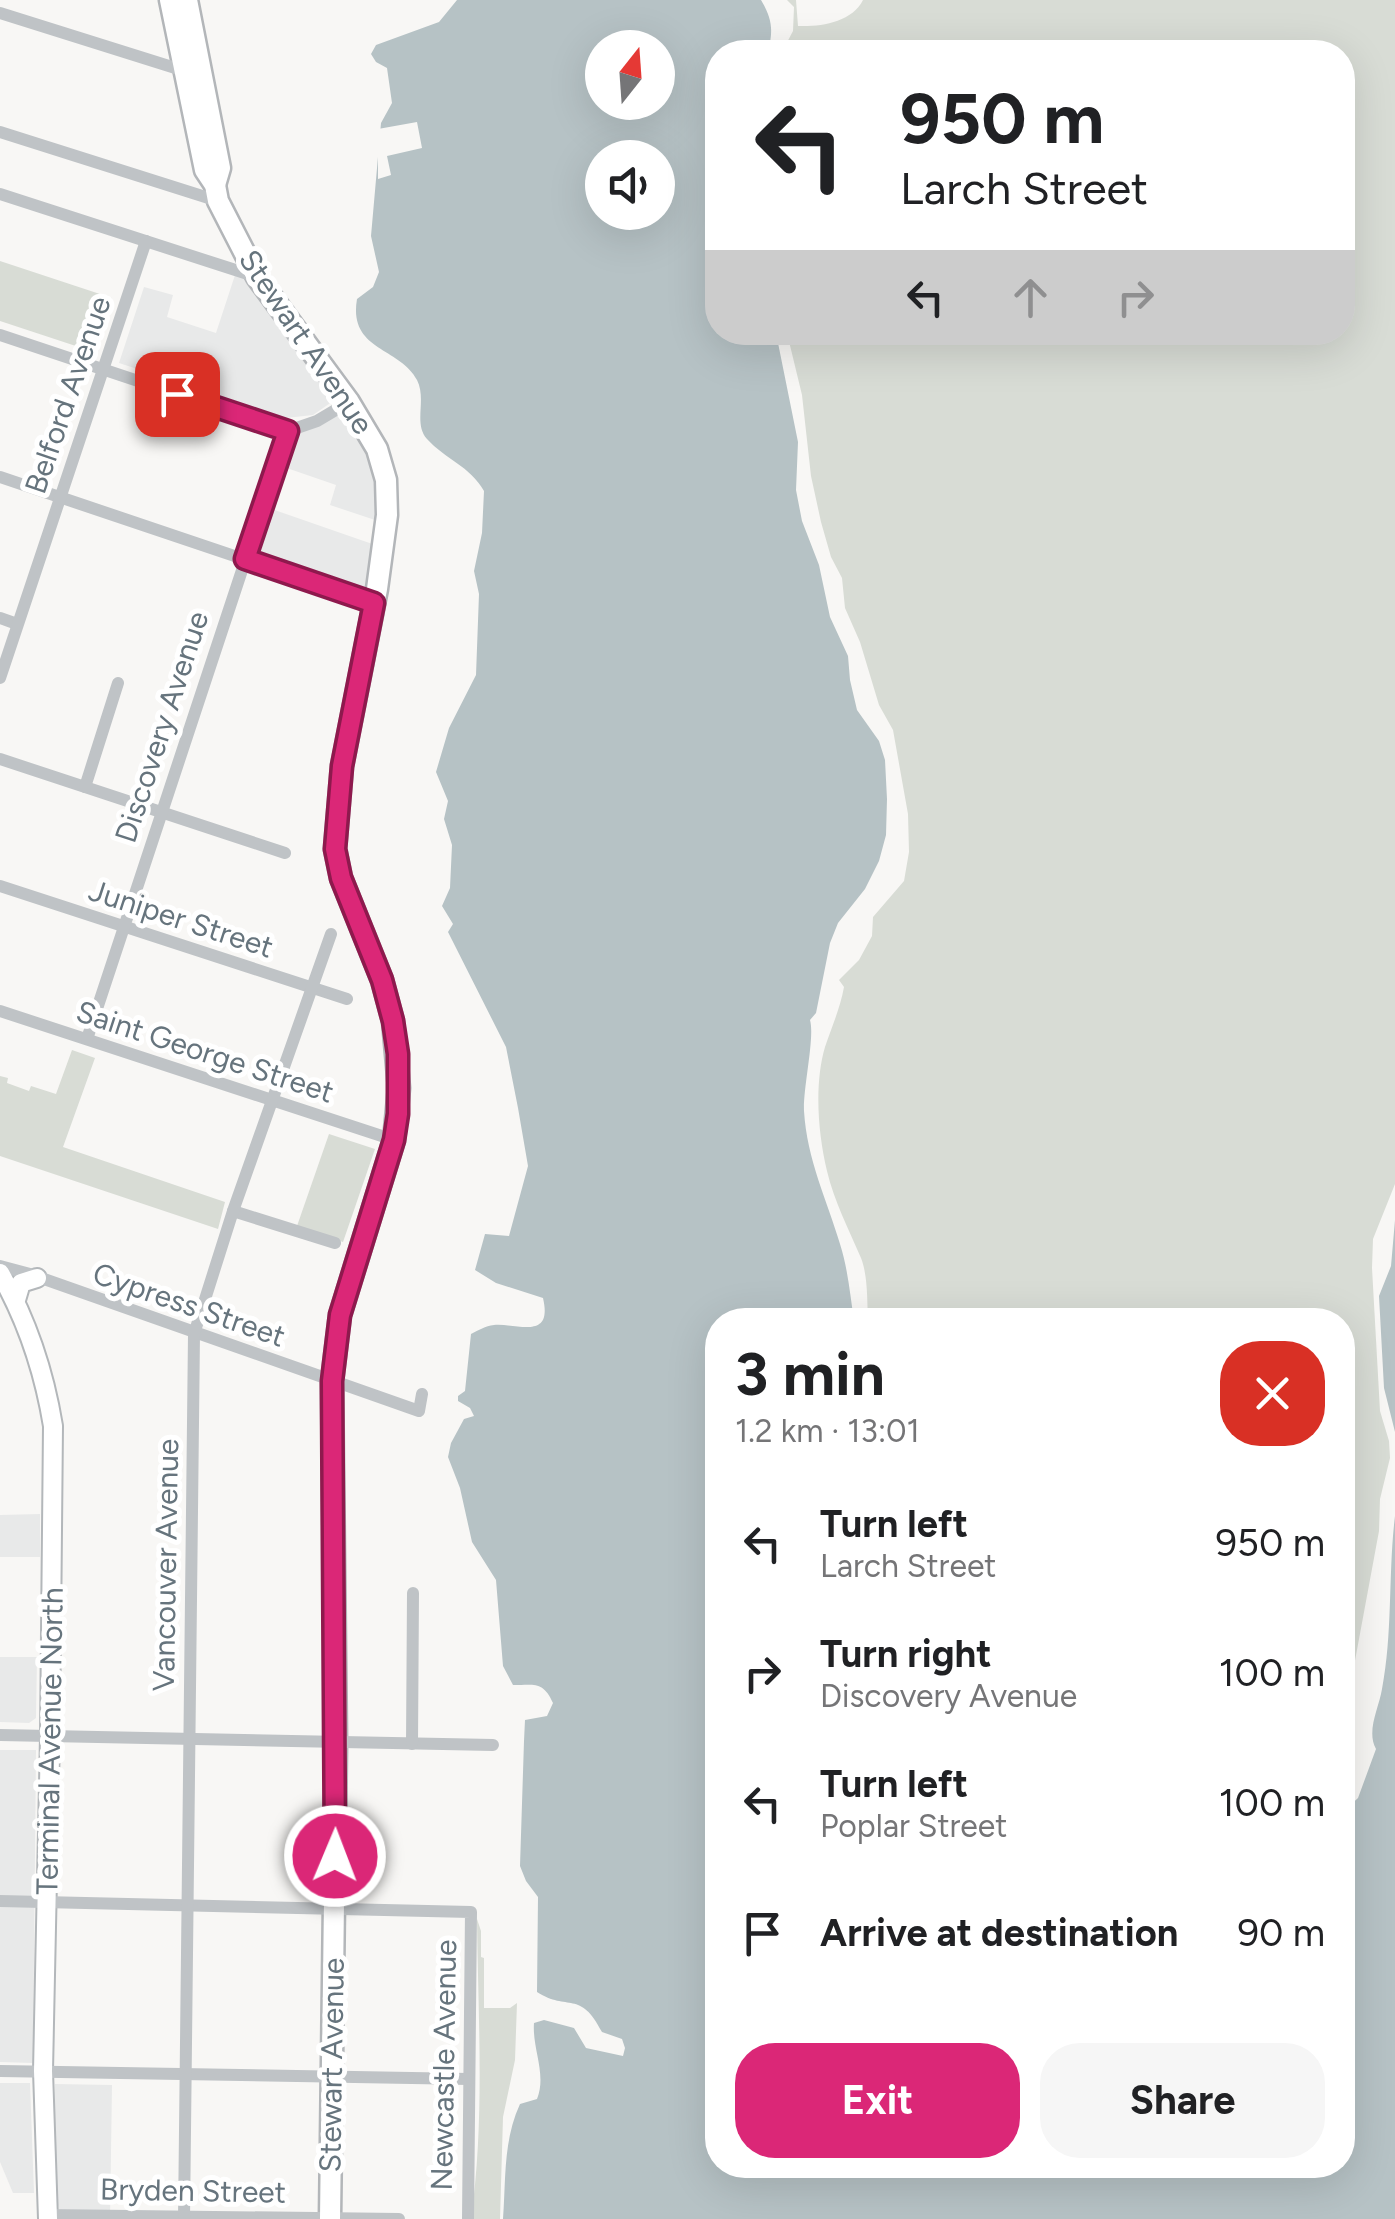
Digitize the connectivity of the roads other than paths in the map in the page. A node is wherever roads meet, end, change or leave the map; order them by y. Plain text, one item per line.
1 (170, 0) edge
2 (190, 0) edge
3 (0, 13) edge
4 (191, 73) junction
5 (0, 132) edge
6 (216, 193) junction
7 (0, 194) edge
8 (146, 242) junction
9 (257, 277) junction
10 (0, 335) edge
11 (103, 370) junction
12 (350, 402) junction
13 (288, 431) junction
14 (0, 477) edge
15 (60, 497) junction
16 (245, 559) junction
17 (374, 603) junction
18 (0, 618) edge
19 (17, 624) junction
20 (0, 678) edge
21 (118, 683) dead end
22 (0, 759) edge
23 (85, 787) junction
24 (160, 812) junction
25 (285, 853) dead end
26 (0, 886) edge
27 (124, 926) junction
28 (331, 934) dead end
29 (312, 988) junction
30 (347, 1000) dead end
31 (0, 1011) edge
32 (88, 1040) junction
33 (274, 1101) junction
34 (394, 1140) junction
35 (234, 1211) junction
36 (335, 1244) dead end
37 (0, 1270) edge
38 (37, 1278) junction
39 (16, 1300) junction
40 (194, 1334) junction
41 (332, 1381) junction
42 (422, 1394) dead end
43 (412, 1593) dead end
44 (0, 1735) edge
45 (50, 1736) junction
46 (188, 1740) junction
47 (336, 1742) junction
48 (412, 1744) junction
49 (494, 1745) dead end
50 (0, 1901) edge
51 (48, 1902) junction
52 (190, 1906) junction
53 (334, 1909) junction
54 (43, 2070) junction
55 (0, 2071) edge
56 (186, 2075) junction
57 (332, 2077) junction
58 (469, 2079) junction
59 (47, 2217) edge
60 (184, 2217) edge
61 (330, 2218) edge
62 (399, 2219) edge
63 (468, 2219) edge

1 - 4 highway, Stewart Avenue
2 - 4 highway, Stewart Avenue
3 - 4 street
4 - 6 highway, Stewart Avenue
5 - 6 street
6 - 9 highway, Stewart Avenue
7 - 8 street
8 - 9 street
8 - 11 street, Belford Avenue
9 - 12 highway, Stewart Avenue
10 - 11 street
11 - 13 street
11 - 15 street, Belford Avenue
12 - 13 street
12 - 17 highway, Stewart Avenue
13 - 16 street, Discovery Avenue
14 - 15 street
15 - 16 street
15 - 19 street, Belford Avenue
16 - 17 street
16 - 24 street, Discovery Avenue
17 - 34 highway, Stewart Avenue
18 - 19 street
19 - 20 street, Belford Avenue
21 - 23 street
22 - 23 street
23 - 24 street
24 - 25 street
24 - 27 street, Discovery Avenue
26 - 27 street, Juniper Street
27 - 29 street, Juniper Street
27 - 32 street, Discovery Avenue
28 - 29 street, Vancouver Avenue
29 - 30 street, Juniper Street
29 - 33 street, Vancouver Avenue
31 - 32 street, Saint George Street
32 - 33 street, Saint George Street
33 - 34 street, Saint George Street
33 - 35 street, Vancouver Avenue
34 - 41 highway, Stewart Avenue
35 - 36 street
35 - 40 street, Vancouver Avenue
37 - 38 street, Cypress Street
37 - 39 main road, Terminal Avenue North
38 - 39 main road
38 - 40 street, Cypress Street
39 - 45 main road, Terminal Avenue North
40 - 41 street, Cypress Street
40 - 46 street, Vancouver Avenue
41 - 42 street, Cypress Street
41 - 47 highway, Stewart Avenue
43 - 48 street
44 - 45 street
45 - 46 street
45 - 51 main road, Terminal Avenue North
46 - 47 street
46 - 52 street, Vancouver Avenue
47 - 48 street
47 - 53 highway, Stewart Avenue
48 - 49 street
50 - 51 street
51 - 52 street
51 - 54 main road, Terminal Avenue North
52 - 53 street
52 - 56 street, Vancouver Avenue
53 - 57 highway, Stewart Avenue
53 - 58 street, Newcastle Avenue
54 - 55 street
54 - 56 street
54 - 59 main road, Terminal Avenue North
56 - 57 street
56 - 60 street, Vancouver Avenue
57 - 58 street
57 - 61 highway, Stewart Avenue
58 - 63 street, Newcastle Avenue
59 - 60 street, Bryden Street
60 - 61 street, Bryden Street
61 - 62 street, Bryden Street

